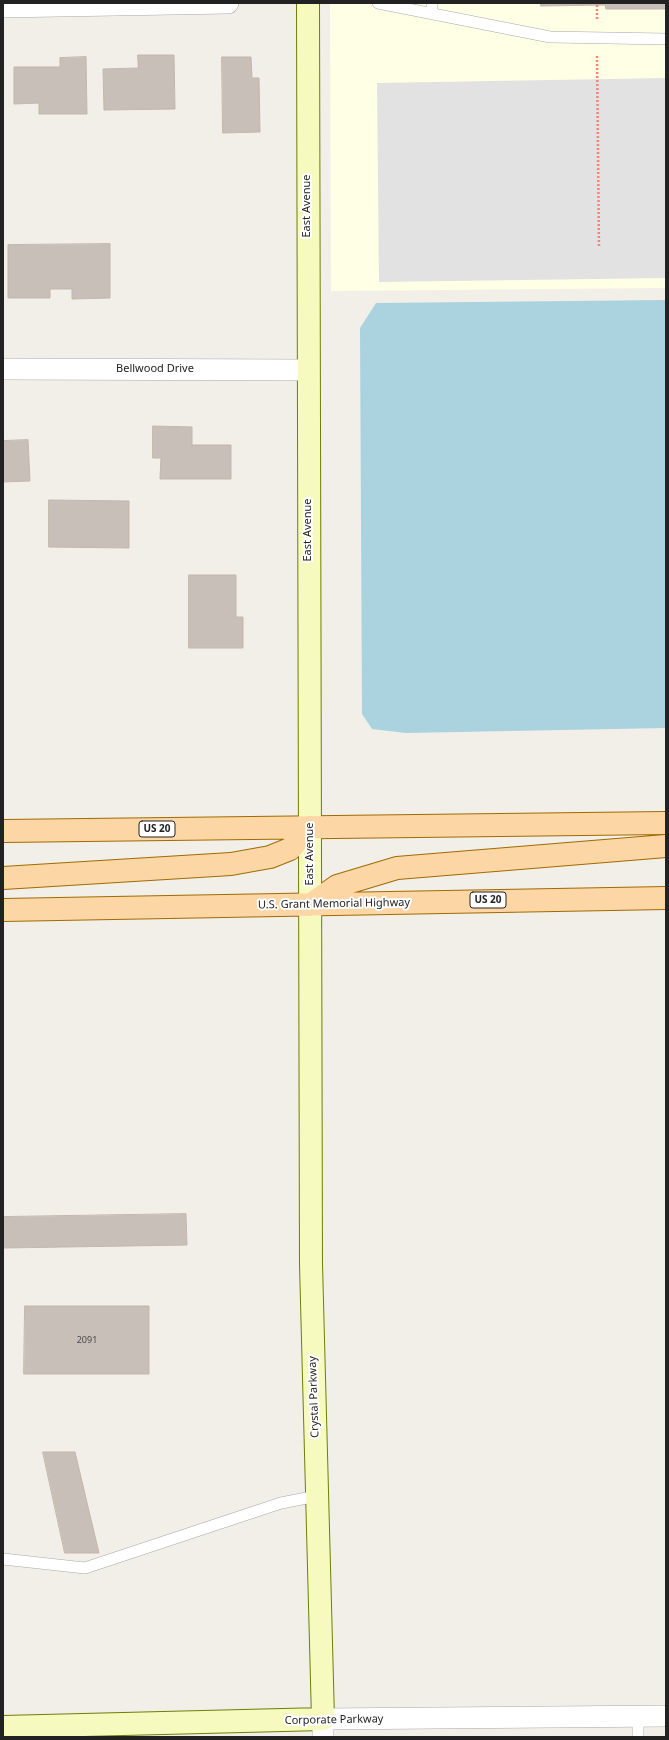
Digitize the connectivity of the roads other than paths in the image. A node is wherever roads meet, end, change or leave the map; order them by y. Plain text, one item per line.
1 (228, 3) edge
2 (308, 3) edge
3 (378, 3) edge
4 (3, 7) edge
5 (432, 8) edge
6 (666, 39) edge
7 (3, 369) edge
8 (307, 370) junction
9 (666, 823) edge
10 (310, 827) junction
11 (3, 832) edge
12 (666, 846) edge
13 (3, 878) edge
14 (666, 898) edge
15 (310, 905) junction
16 (3, 910) edge
17 (309, 1058) joint
18 (317, 1496) junction
19 (3, 1559) edge
20 (638, 1716) junction
21 (666, 1716) edge
22 (3, 1727) edge
23 (323, 1728) edge
24 (638, 1737) edge

1 - 4 street
2 - 8 street, East Avenue
3 - 5 lane
5 - 6 lane
7 - 8 street, Bellwood Drive
8 - 10 street, East Avenue
9 - 10 main road, US 20
10 - 11 main road, US 20
10 - 13 main road
10 - 15 street, East Avenue
12 - 15 main road
14 - 15 main road, U.S. Grant Memorial Highway / US 20
15 - 16 main road, U.S. Grant Memorial Highway / US 20
15 - 17 street, East Avenue
17 - 18 street, Crystal Parkway
18 - 19 lane
18 - 23 street, Crystal Parkway
20 - 21 street, Corporate Parkway
20 - 23 street, Corporate Parkway
20 - 24 lane
22 - 23 street, Corporate Parkway

